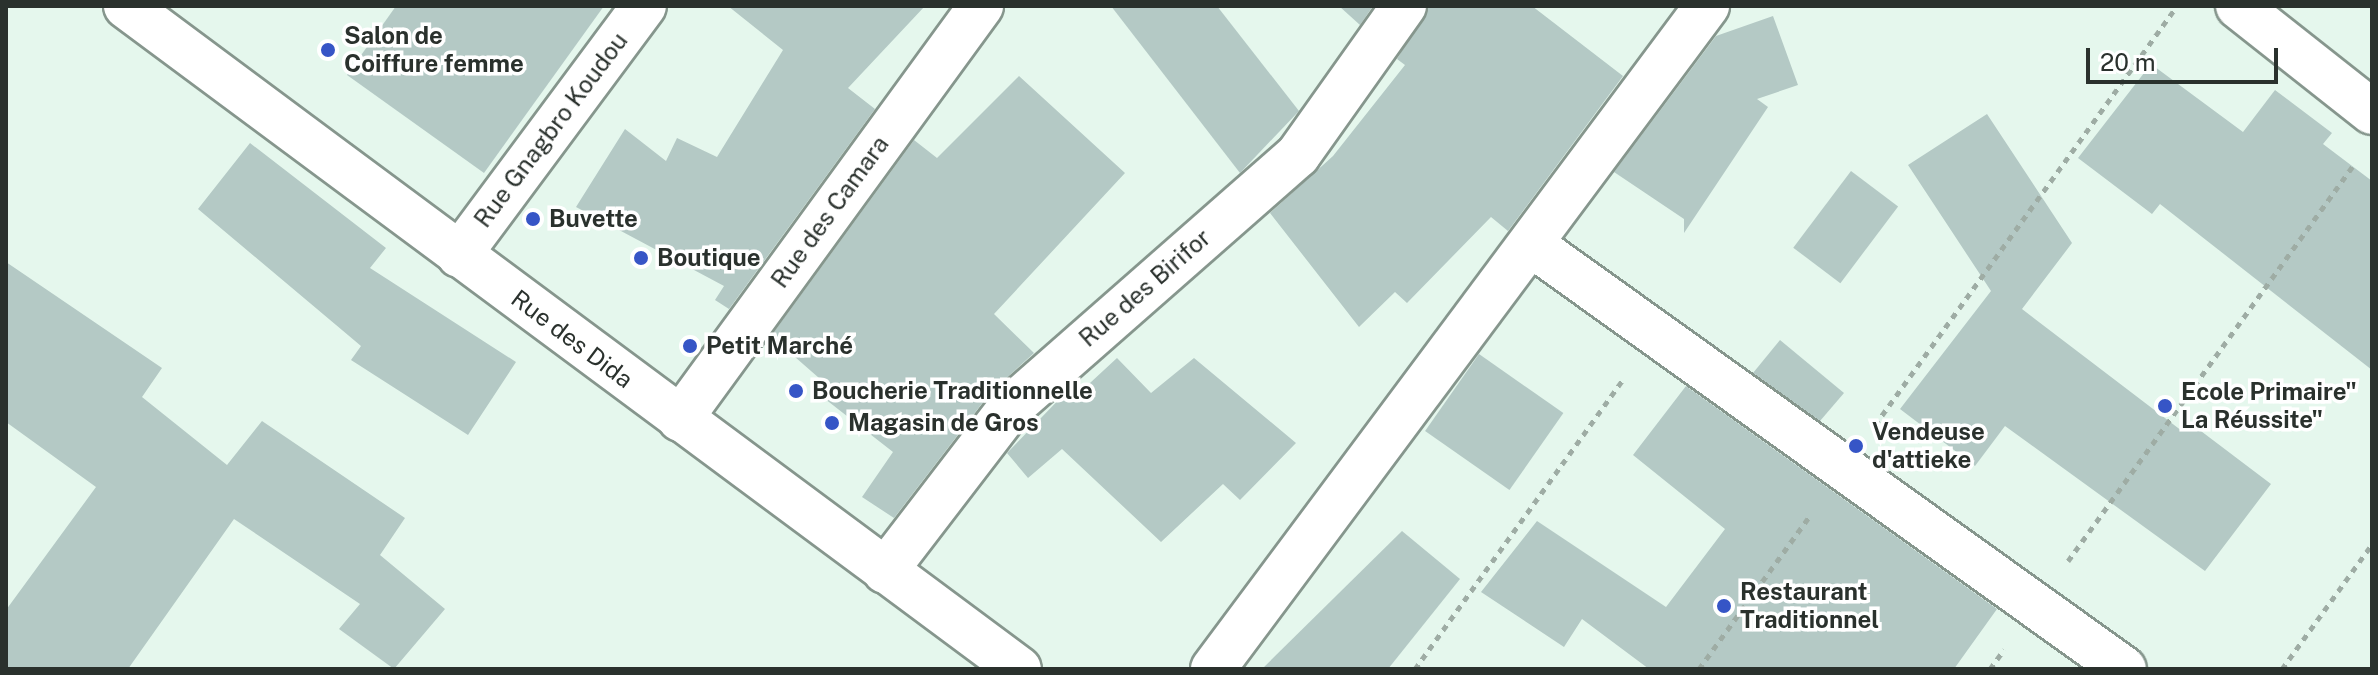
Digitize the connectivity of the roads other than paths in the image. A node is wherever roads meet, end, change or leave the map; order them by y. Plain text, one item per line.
1 (126, 6) edge
2 (644, 6) edge
3 (981, 6) edge
4 (1404, 6) edge
5 (1707, 6) edge
6 (2238, 6) edge
7 (2367, 132) edge
8 (1532, 245) junction
9 (459, 255) junction
10 (680, 419) junction
11 (885, 571) junction
12 (1019, 669) edge
13 (1213, 669) edge
14 (2124, 669) edge

1 - 9 street, Rue des Dida
2 - 9 street, Rue Gnagbro Koudou
3 - 10 street, Rue des Camara
4 - 11 street, Rue des Birifor
5 - 8 street
6 - 7 street
8 - 13 street
8 - 14 street
9 - 10 street, Rue des Dida
10 - 11 street, Rue des Dida
11 - 12 street, Rue des Dida

